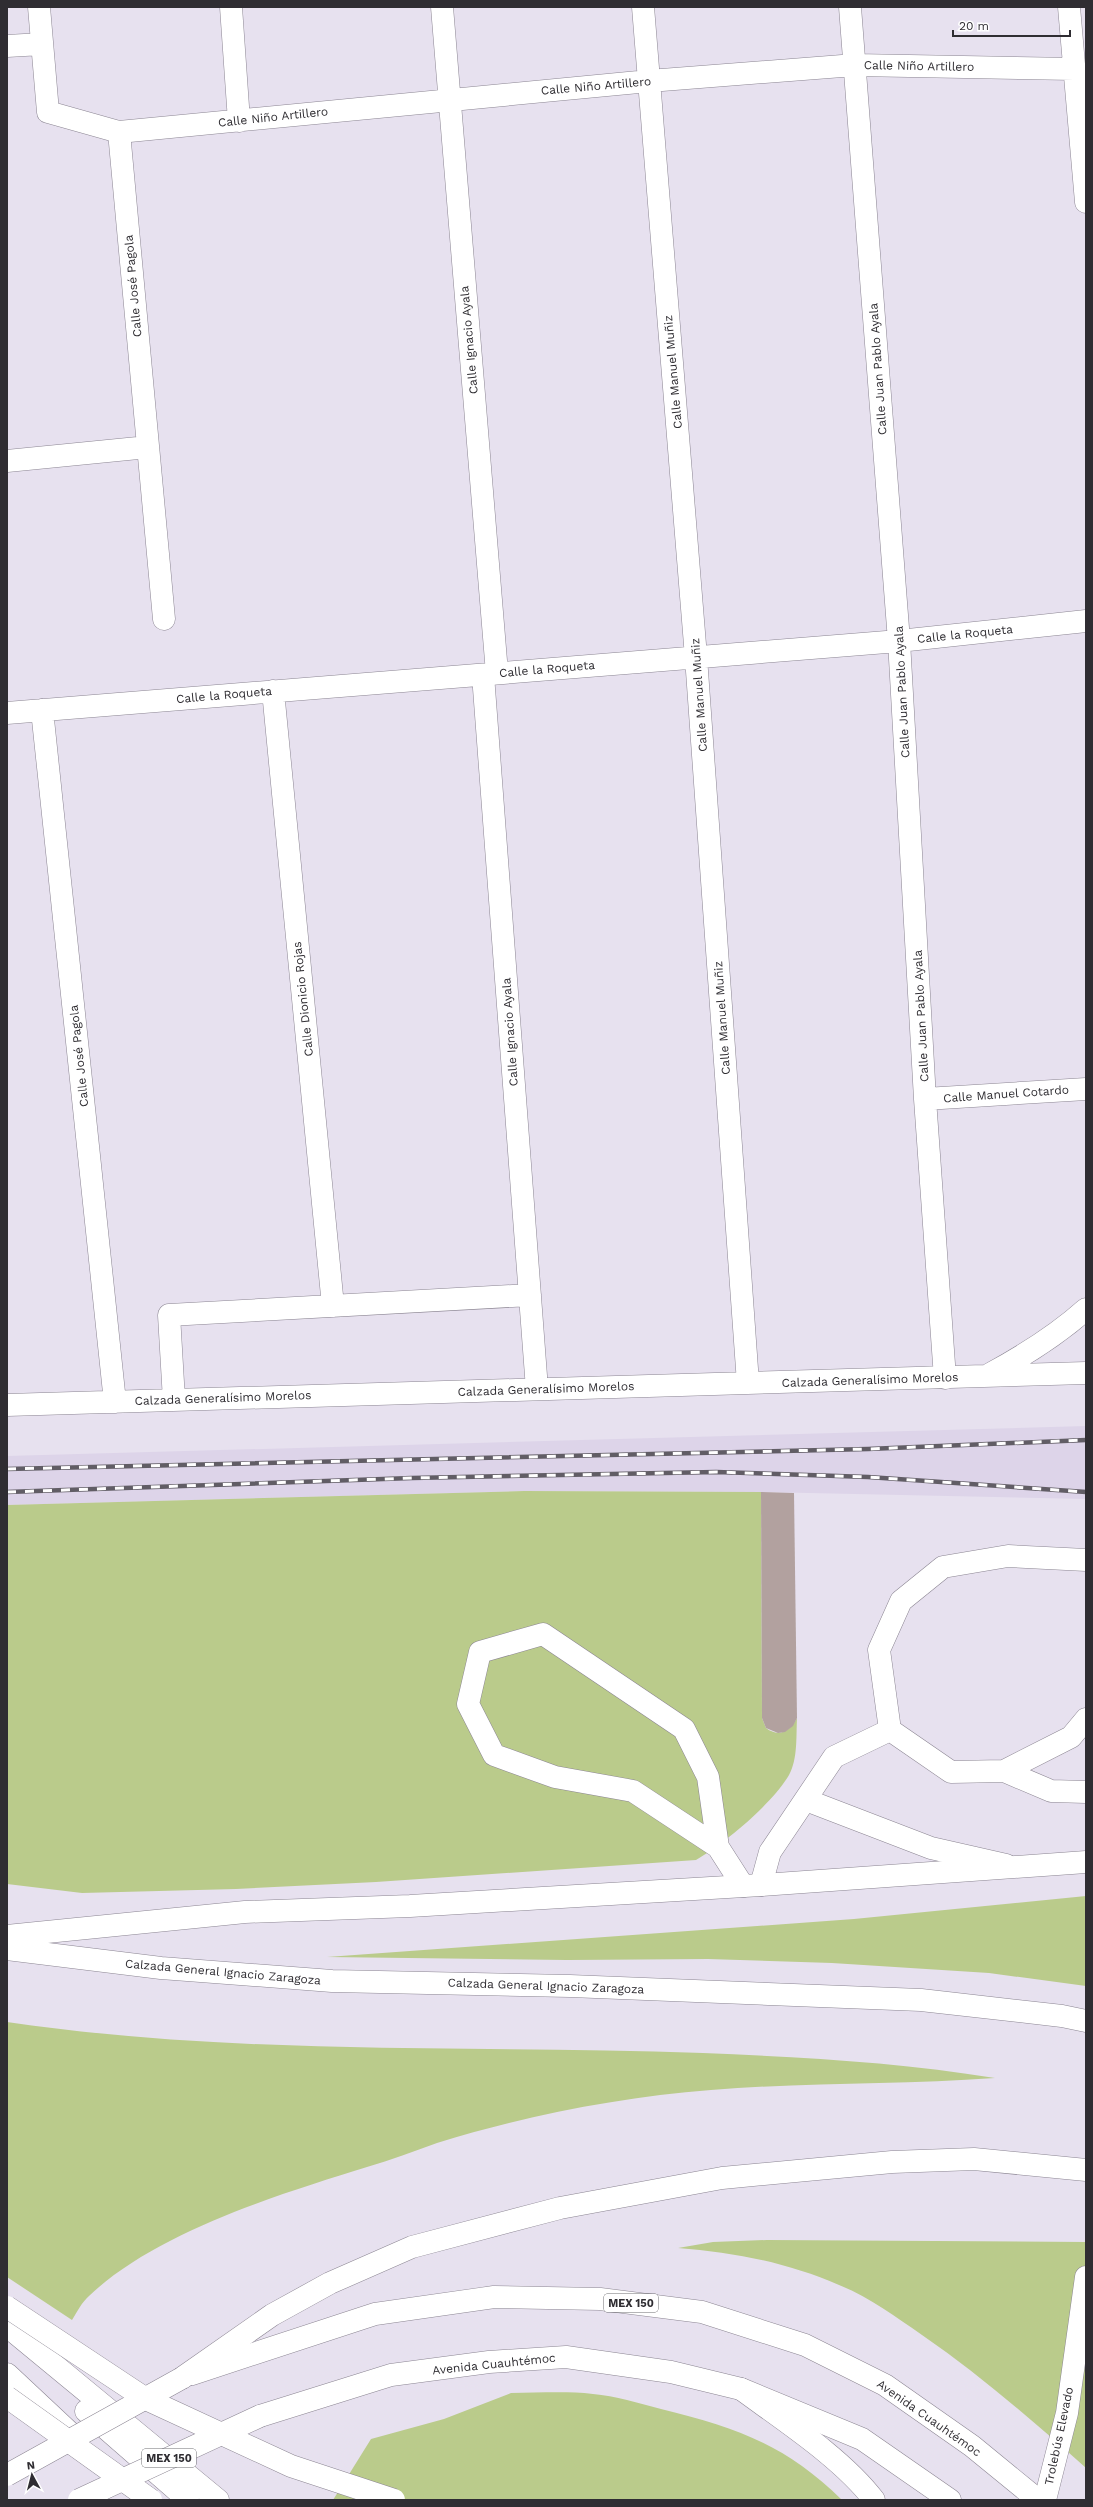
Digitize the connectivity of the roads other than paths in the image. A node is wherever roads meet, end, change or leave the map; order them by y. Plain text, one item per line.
1 (39, 7) edge
2 (231, 7) edge
3 (442, 7) edge
4 (643, 7) edge
5 (850, 7) edge
6 (1075, 20) edge
7 (42, 44) junction
8 (7, 46) edge
9 (855, 65) junction
10 (1074, 69) junction
11 (649, 81) junction
12 (449, 100) junction
13 (239, 121) junction
14 (119, 132) junction
15 (1086, 202) edge
16 (148, 447) junction
17 (7, 461) edge
18 (164, 619) dead end
19 (1086, 621) edge
20 (899, 641) junction
21 (696, 658) junction
22 (490, 674) junction
23 (273, 691) junction
24 (42, 710) junction
25 (7, 712) edge
26 (1086, 1089) edge
27 (925, 1099) junction
28 (530, 1295) junction
29 (333, 1306) junction
30 (1086, 1309) edge
31 (1086, 1373) edge
32 (986, 1376) junction
33 (945, 1378) junction
34 (748, 1383) junction
35 (537, 1389) junction
36 (174, 1400) junction
37 (116, 1402) junction
38 (7, 1405) edge
39 (1086, 1560) edge
40 (1086, 1719) edge
41 (890, 1730) junction
42 (1078, 1737) edge
43 (1004, 1771) junction
44 (1086, 1792) edge
45 (806, 1800) junction
46 (718, 1847) junction
47 (1086, 1862) edge
48 (1017, 1868) junction
49 (752, 1885) junction
50 (7, 1936) edge
51 (7, 1949) edge
52 (1086, 2021) edge
53 (1086, 2170) edge
54 (1086, 2277) edge
55 (7, 2307) edge
56 (7, 2326) edge
57 (7, 2342) edge
58 (7, 2374) edge
59 (182, 2378) junction
60 (741, 2389) junction
61 (7, 2397) edge
62 (7, 2476) edge
63 (79, 2500) edge
64 (140, 2500) edge
65 (151, 2500) edge
66 (188, 2500) edge
67 (218, 2500) edge
68 (394, 2500) edge
69 (874, 2500) edge
70 (950, 2500) edge
71 (1038, 2500) edge
72 (1045, 2500) edge

1 - 7 main road
2 - 13 main road
3 - 12 main road, Calle Ignacio Ayala
4 - 11 main road, Calle Manuel Muñiz
5 - 9 main road, Calle Juan Pablo Ayala
6 - 10 main road
7 - 8 main road
7 - 14 main road
9 - 10 main road, Calle Niño Artillero
9 - 11 main road, Calle Niño Artillero
9 - 20 main road, Calle Juan Pablo Ayala
10 - 15 main road
11 - 12 main road, Calle Niño Artillero
11 - 21 main road, Calle Manuel Muñiz
12 - 13 main road, Calle Niño Artillero
12 - 22 main road, Calle Ignacio Ayala
13 - 14 main road, Calle Niño Artillero
14 - 16 main road, Calle José Pagola
16 - 17 main road
16 - 18 main road, Calle José Pagola
19 - 20 main road, Calle la Roqueta
20 - 21 main road, Calle la Roqueta
20 - 27 main road, Calle Juan Pablo Ayala
21 - 22 main road, Calle la Roqueta
21 - 34 main road, Calle Manuel Muñiz
22 - 23 main road, Calle la Roqueta
22 - 28 main road, Calle Ignacio Ayala
23 - 24 main road, Calle la Roqueta
23 - 29 main road, Calle Dionicio Rojas
24 - 25 main road, Calle la Roqueta
24 - 37 main road, Calle José Pagola
26 - 27 main road, Calle Manuel Cotardo
27 - 33 main road, Calle Juan Pablo Ayala
28 - 29 main road
28 - 35 main road, Calle Ignacio Ayala
29 - 36 main road
30 - 32 main road
31 - 32 main road, Calzada Generalísimo Morelos
32 - 33 main road, Calzada Generalísimo Morelos
33 - 34 main road, Calzada Generalísimo Morelos
34 - 35 main road, Calzada Generalísimo Morelos
35 - 36 main road, Calzada Generalísimo Morelos
36 - 37 main road, Calzada Generalísimo Morelos
37 - 38 main road, Calzada Generalísimo Morelos
39 - 41 main road
40 - 42 main road
41 - 43 main road
41 - 45 main road
42 - 43 main road
43 - 44 main road
45 - 48 main road
45 - 49 main road
46 - 46 main road
46 - 49 main road
47 - 48 main road
48 - 49 main road
49 - 50 main road
51 - 52 main road, Calzada General Ignacio Zaragoza
53 - 59 main road
54 - 72 main road, Trolebús Elevado
55 - 68 main road, bridge
56 - 67 main road
57 - 66 main road
58 - 64 main road
59 - 62 main road, bridge
59 - 71 main road, Avenida Cuauhtémoc / MEX 150
60 - 63 main road, Avenida Cuauhtémoc / MEX 150, bridge
60 - 69 main road
60 - 70 main road, Avenida Cuauhtémoc / MEX 150
61 - 65 main road, bridge

